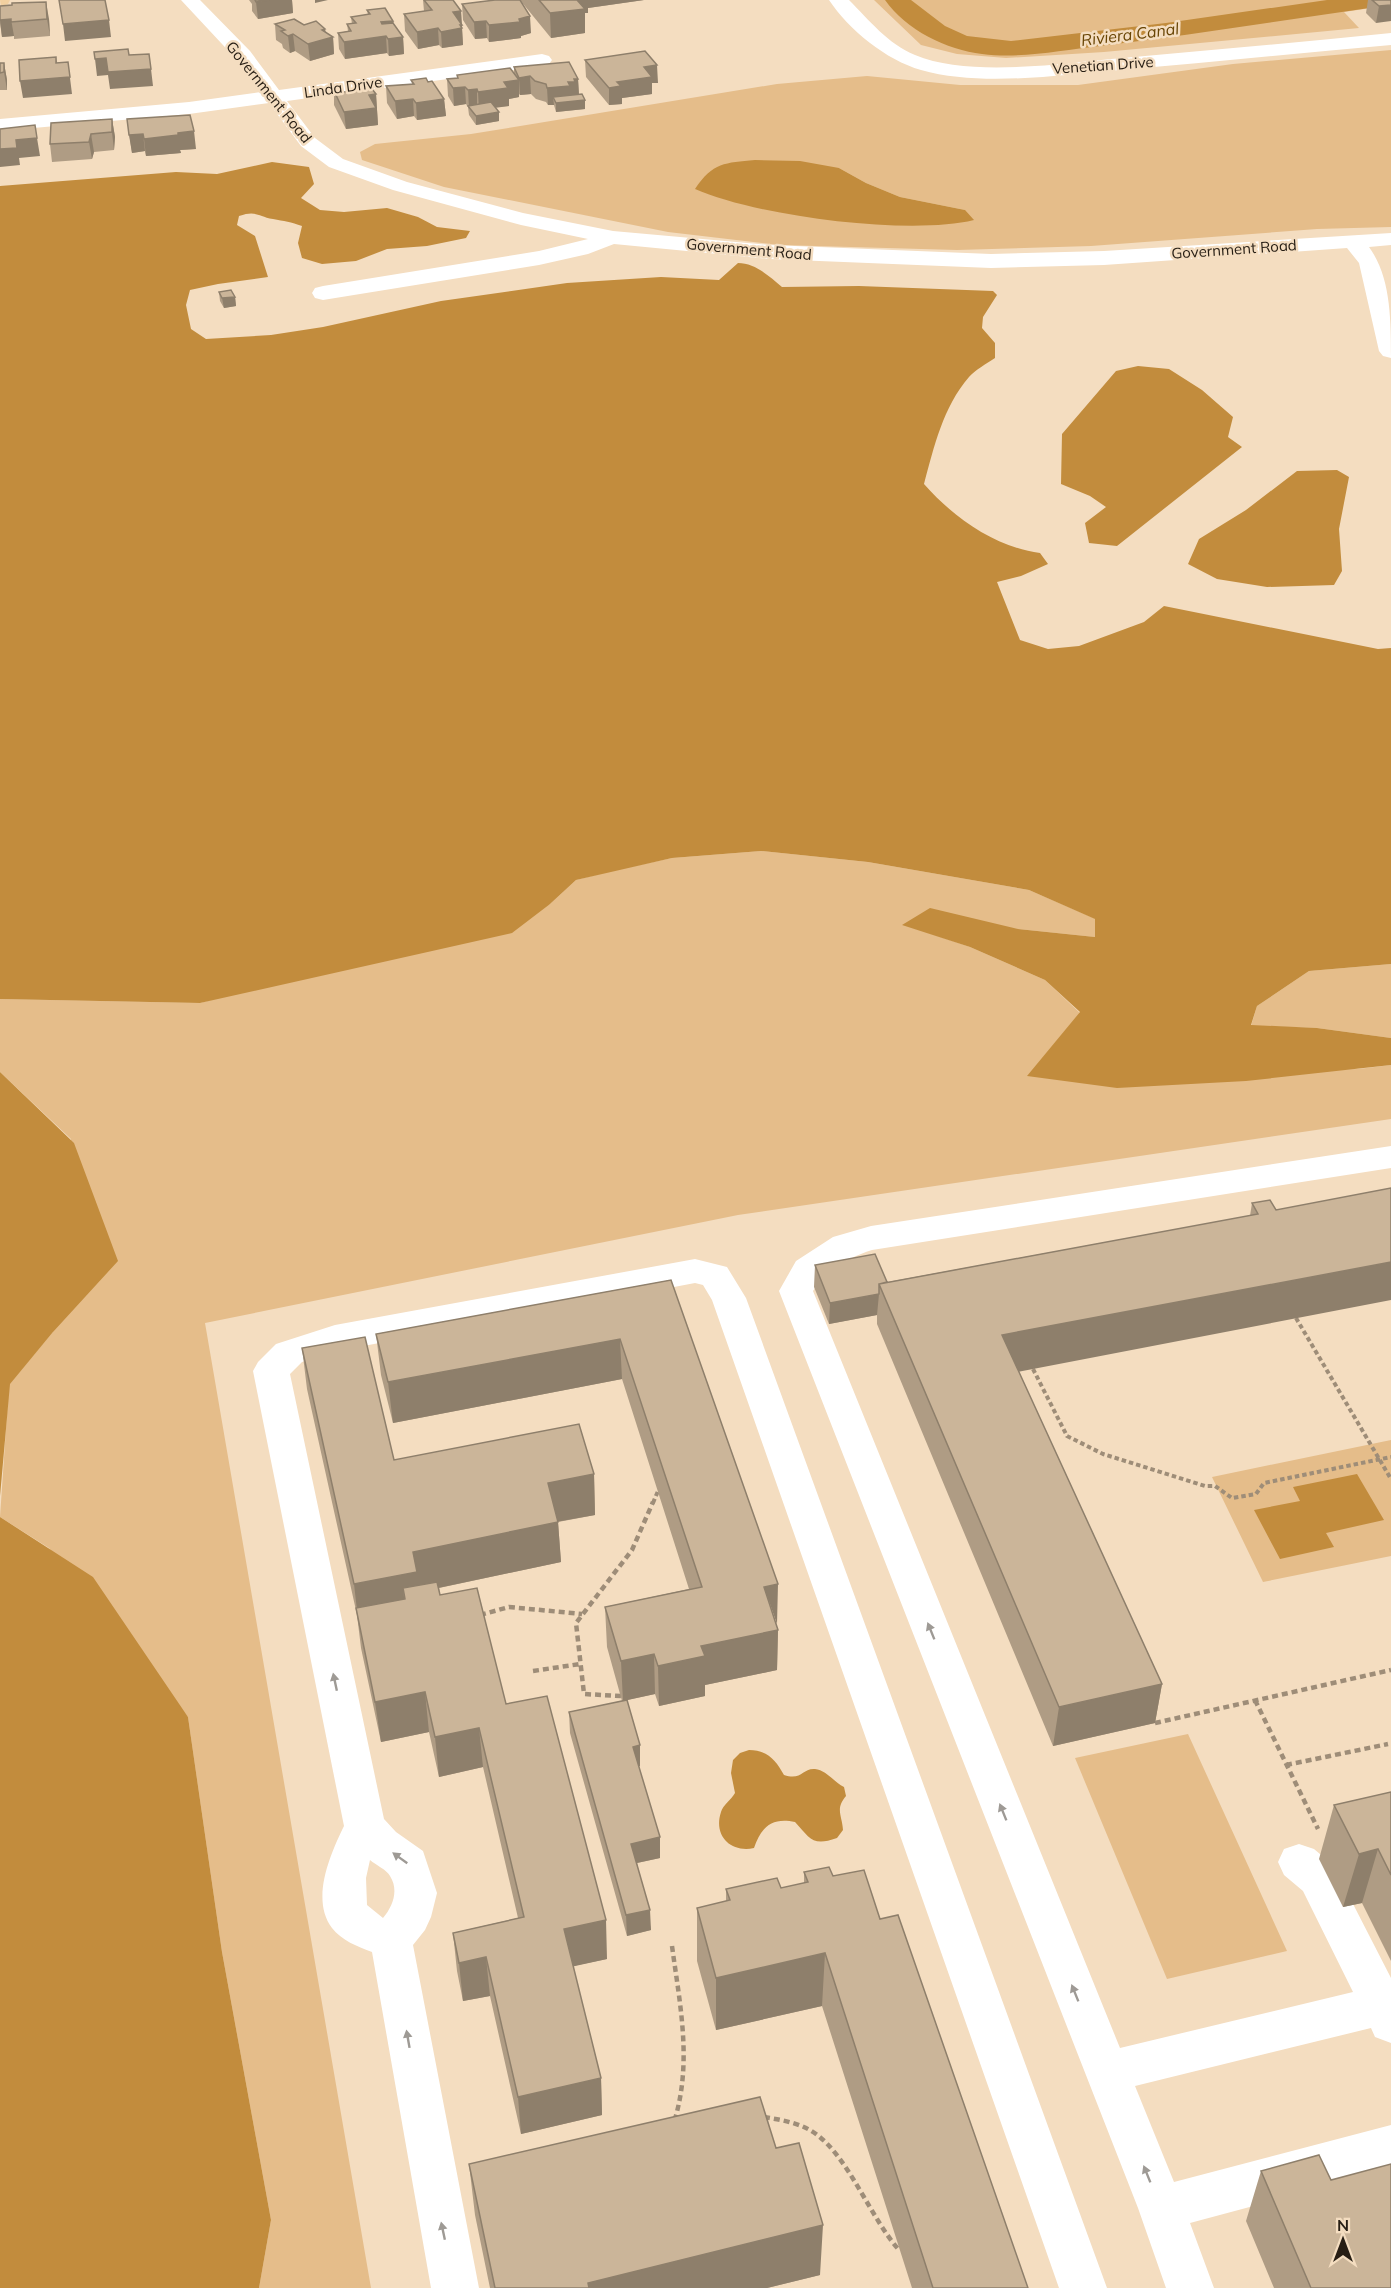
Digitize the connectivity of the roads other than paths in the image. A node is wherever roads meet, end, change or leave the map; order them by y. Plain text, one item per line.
1 (190, 0) edge
2 (838, 0) edge
3 (1391, 39) edge
4 (542, 60) dead end
5 (274, 97) junction
6 (0, 125) edge
7 (613, 237) junction
8 (1391, 239) edge
9 (1352, 241) junction
10 (323, 293) dead end
11 (1391, 351) edge
12 (1391, 1157) edge
13 (365, 1826) junction
14 (1299, 1862) road end
15 (391, 1940) junction
16 (1386, 2014) edge
17 (1107, 2072) junction
18 (1391, 2148) edge
19 (1161, 2208) junction
20 (455, 2288) edge
21 (1083, 2288) edge
22 (1190, 2288) edge

1 - 5 street, Government Road
2 - 3 street, Venetian Drive
4 - 5 street, Linda Drive
5 - 6 street, Linda Drive
5 - 7 street, Government Road
7 - 9 street, Government Road
7 - 10 street
8 - 9 street, Government Road
9 - 11 street
17 -> 12 street
15 -> 13 street
13 - 15 street
13 -> 21 street
14 - 16 street
20 -> 15 street
16 - 17 street
19 -> 17 street
18 - 19 street
19 - 22 street

